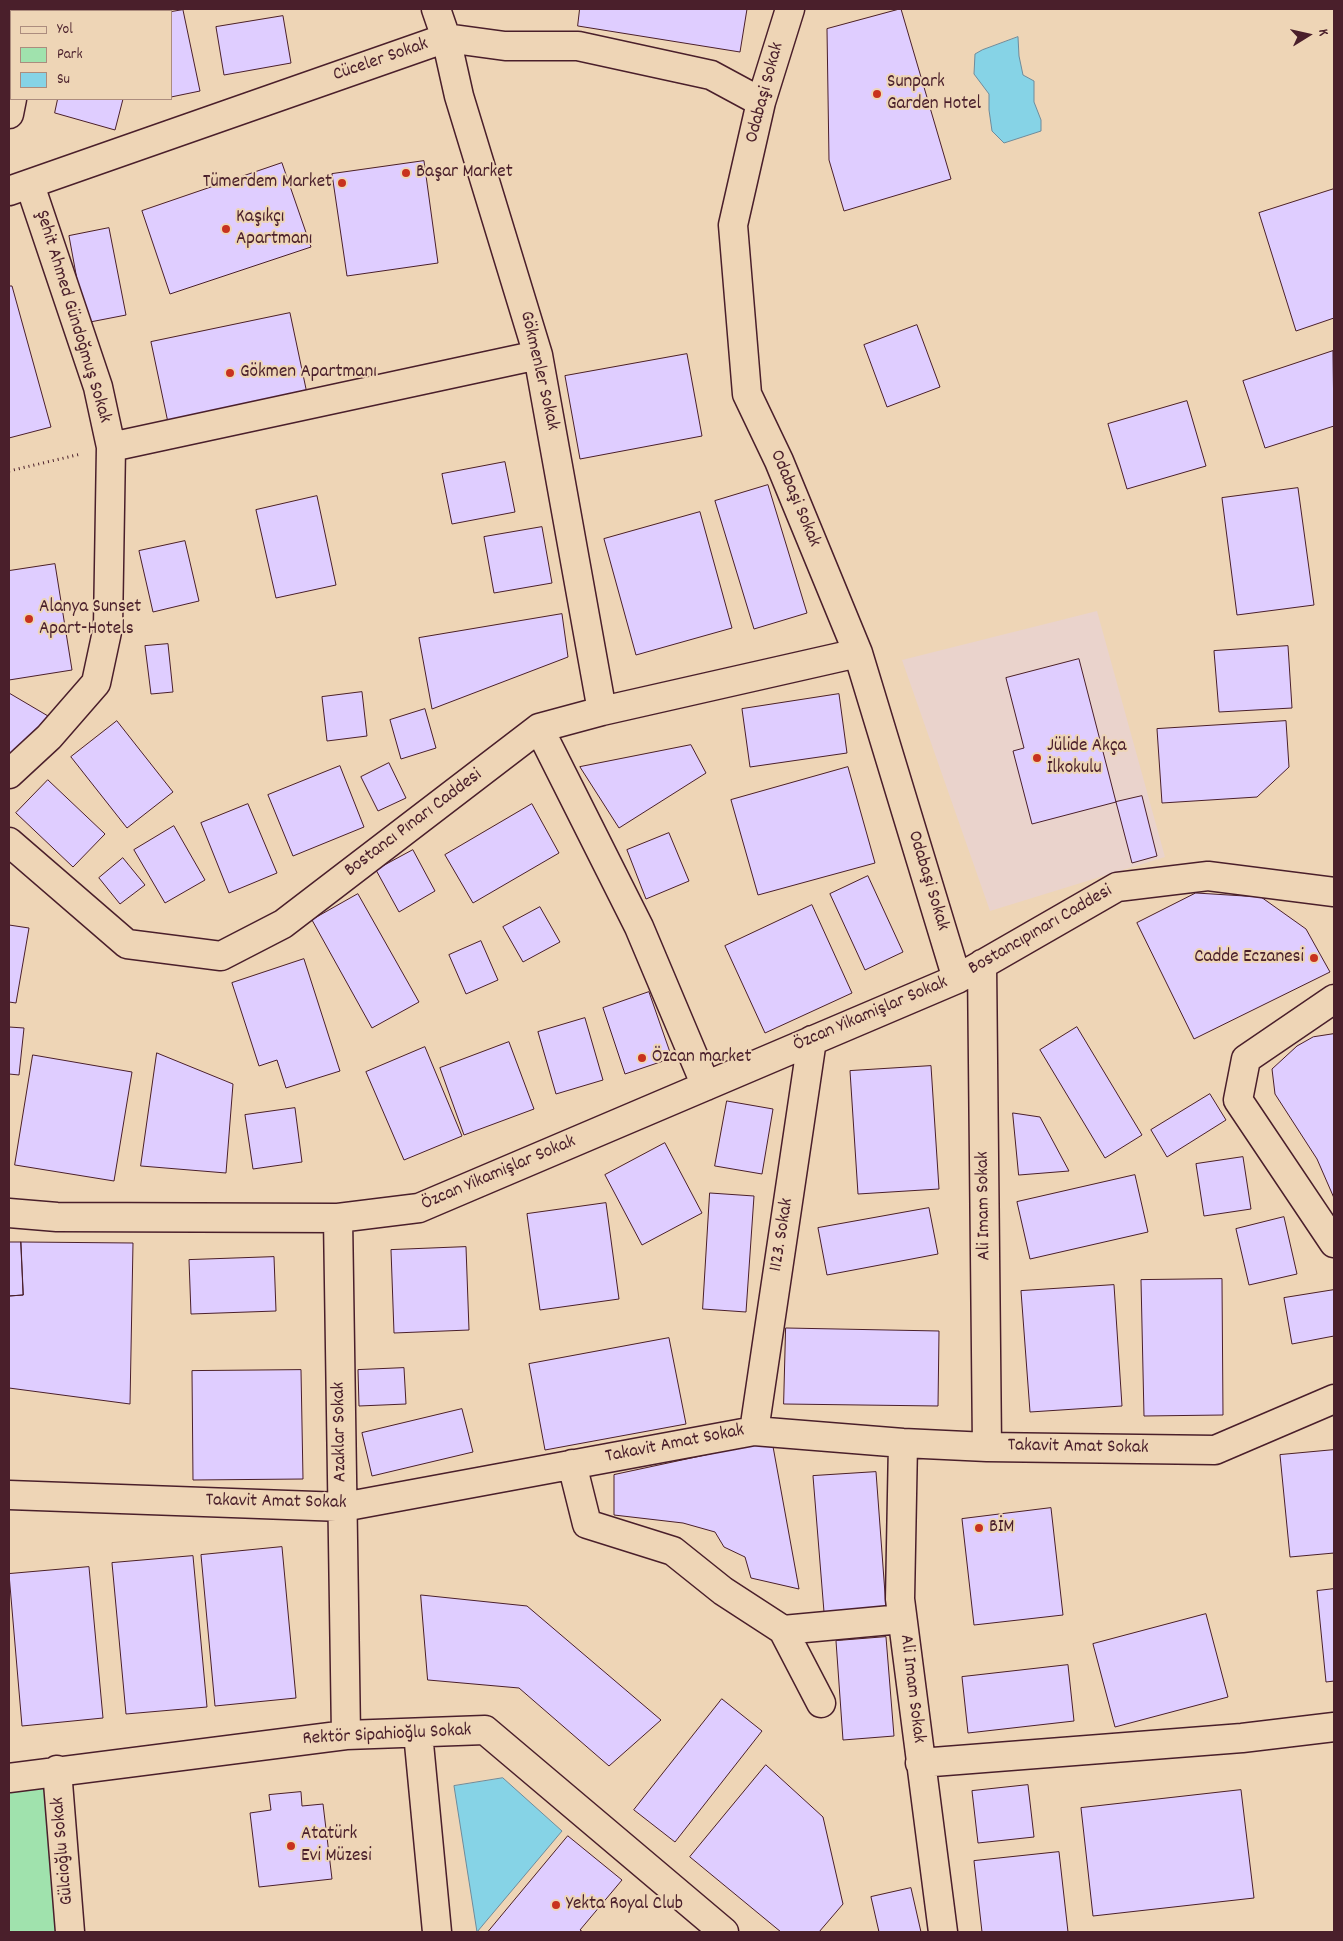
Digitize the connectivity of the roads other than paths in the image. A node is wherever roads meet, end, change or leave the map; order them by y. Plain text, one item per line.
1 (436, 9) edge
2 (790, 9) edge
3 (446, 38) junction
4 (12, 100) edge
5 (761, 102) junction
6 (9, 114) edge
7 (19, 188) edge
8 (538, 355) junction
9 (111, 447) junction
10 (858, 653) junction
11 (602, 711) junction
12 (539, 728) junction
13 (9, 774) edge
14 (9, 842) edge
15 (1334, 892) edge
16 (982, 964) junction
17 (957, 979) junction
18 (1334, 1000) edge
19 (812, 1040) junction
20 (706, 1086) junction
21 (9, 1212) edge
22 (338, 1218) junction
23 (1334, 1243) edge
24 (1334, 1399) edge
25 (754, 1430) junction
26 (903, 1443) junction
27 (987, 1447) junction
28 (572, 1464) junction
29 (9, 1495) edge
30 (343, 1507) junction
31 (902, 1619) junction
32 (784, 1630) junction
33 (821, 1703) dead end
34 (1334, 1728) edge
35 (418, 1733) junction
36 (346, 1735) junction
37 (920, 1763) junction
38 (57, 1770) junction
39 (9, 1778) edge
40 (70, 1932) edge
41 (437, 1932) edge
42 (724, 1932) edge
43 (943, 1932) edge

1 - 3 street, Gökmenler Sokak
2 - 5 street, Odabaşi Sokak
3 - 5 street, Cüceler Sokak
3 - 7 street, Cüceler Sokak
3 - 8 street, Gökmenler Sokak
4 - 6 street
5 - 10 street, Odabaşi Sokak
7 - 9 street, Şehit Ahmed Gündoğmuş Sokak
8 - 9 street
8 - 11 street, Gökmenler Sokak
9 - 13 street, Şehit Ahmed Gündoğmuş Sokak
10 - 11 street, Bostancı Pınarı Caddesi
10 - 17 street, Odabaşi Sokak
11 - 12 street, Bostancı Pınarı Caddesi
12 - 14 street, Bostancı Pınarı Caddesi
12 - 20 street
15 - 16 street, Bostancıpınarı Caddesi
16 - 17 street, Bostancıpınarı Caddesi
16 - 27 street, Ali Imam Sokak
17 - 19 street, Özcan Yikamişlar Sokak
18 - 23 street
19 - 20 street, Özcan Yikamişlar Sokak
19 - 25 street, 1123. Sokak
20 - 22 street, Özcan Yikamişlar Sokak
21 - 22 street, Özcan Yikamişlar Sokak
22 - 30 street, Azaklar Sokak
24 - 27 street, Takavit Amat Sokak
25 - 26 street, Takavit Amat Sokak
25 - 28 street, Takavit Amat Sokak
26 - 27 street, Takavit Amat Sokak
26 - 31 street, Ali Imam Sokak
28 - 30 street, Takavit Amat Sokak
28 - 32 street
29 - 30 street, Takavit Amat Sokak
30 - 36 street, Azaklar Sokak
31 - 32 street
31 - 37 street, Ali Imam Sokak
32 - 33 street
34 - 37 street
35 - 36 street, Rektör Sipahioğlu Sokak
35 - 41 street
35 - 42 street, Rektör Sipahioğlu Sokak
36 - 38 street, Rektör Sipahioğlu Sokak
37 - 43 street, Ali Imam Sokak
38 - 39 street, Rektör Sipahioğlu Sokak
38 - 40 street, Gülcioğlu Sokak

